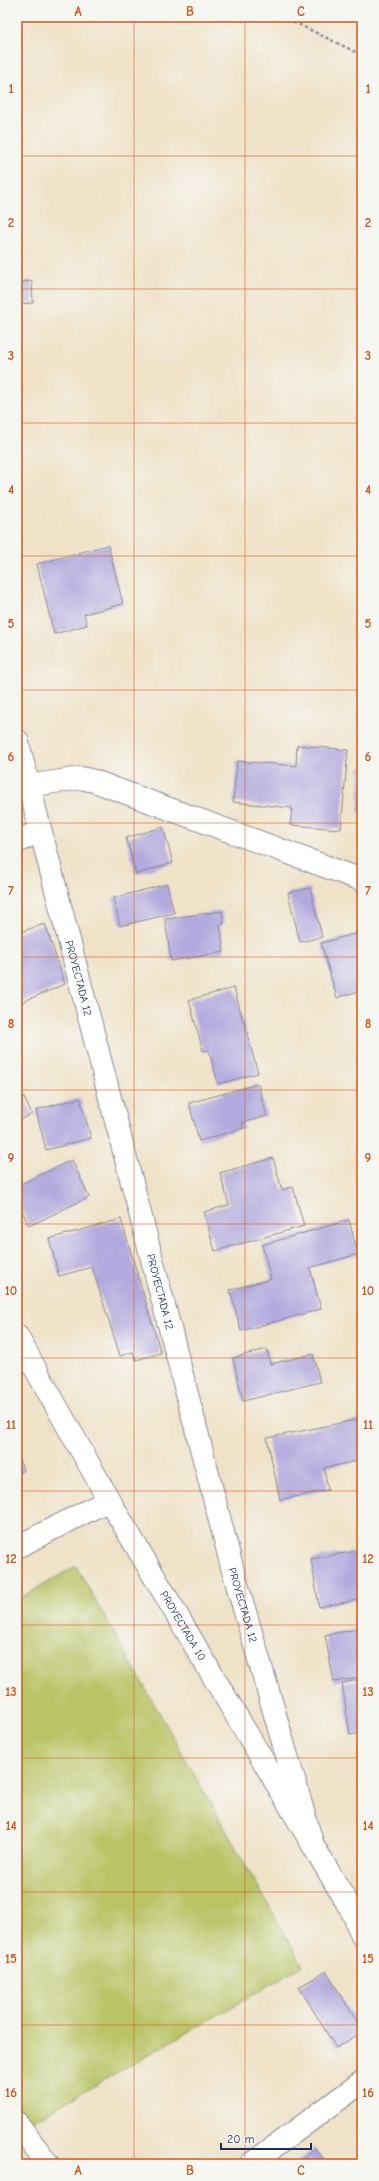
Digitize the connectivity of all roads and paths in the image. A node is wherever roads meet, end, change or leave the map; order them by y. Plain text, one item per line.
1 (276, 17) edge
2 (362, 55) edge
3 (17, 740) edge
4 (28, 786) junction
5 (39, 831) junction
6 (17, 842) edge
7 (362, 880) edge
8 (17, 1336) edge
9 (109, 1500) junction
10 (17, 1547) edge
11 (312, 1842) junction
12 (358, 1918) edge
13 (362, 1936) edge
14 (362, 2082) edge
15 (17, 2123) edge
16 (48, 2164) edge
17 (251, 2164) edge

1 - 2 path
3 - 4 street, PROYECTADA 12
4 - 5 street, PROYECTADA 12
4 - 7 street
5 - 6 street
5 - 11 street, PROYECTADA 12
8 - 9 street, PROYECTADA 10
9 - 10 street
9 - 11 street, PROYECTADA 10
11 - 12 street, PROYECTADA 10
12 - 13 street, PROYECTADA 10
14 - 17 street
15 - 16 street

